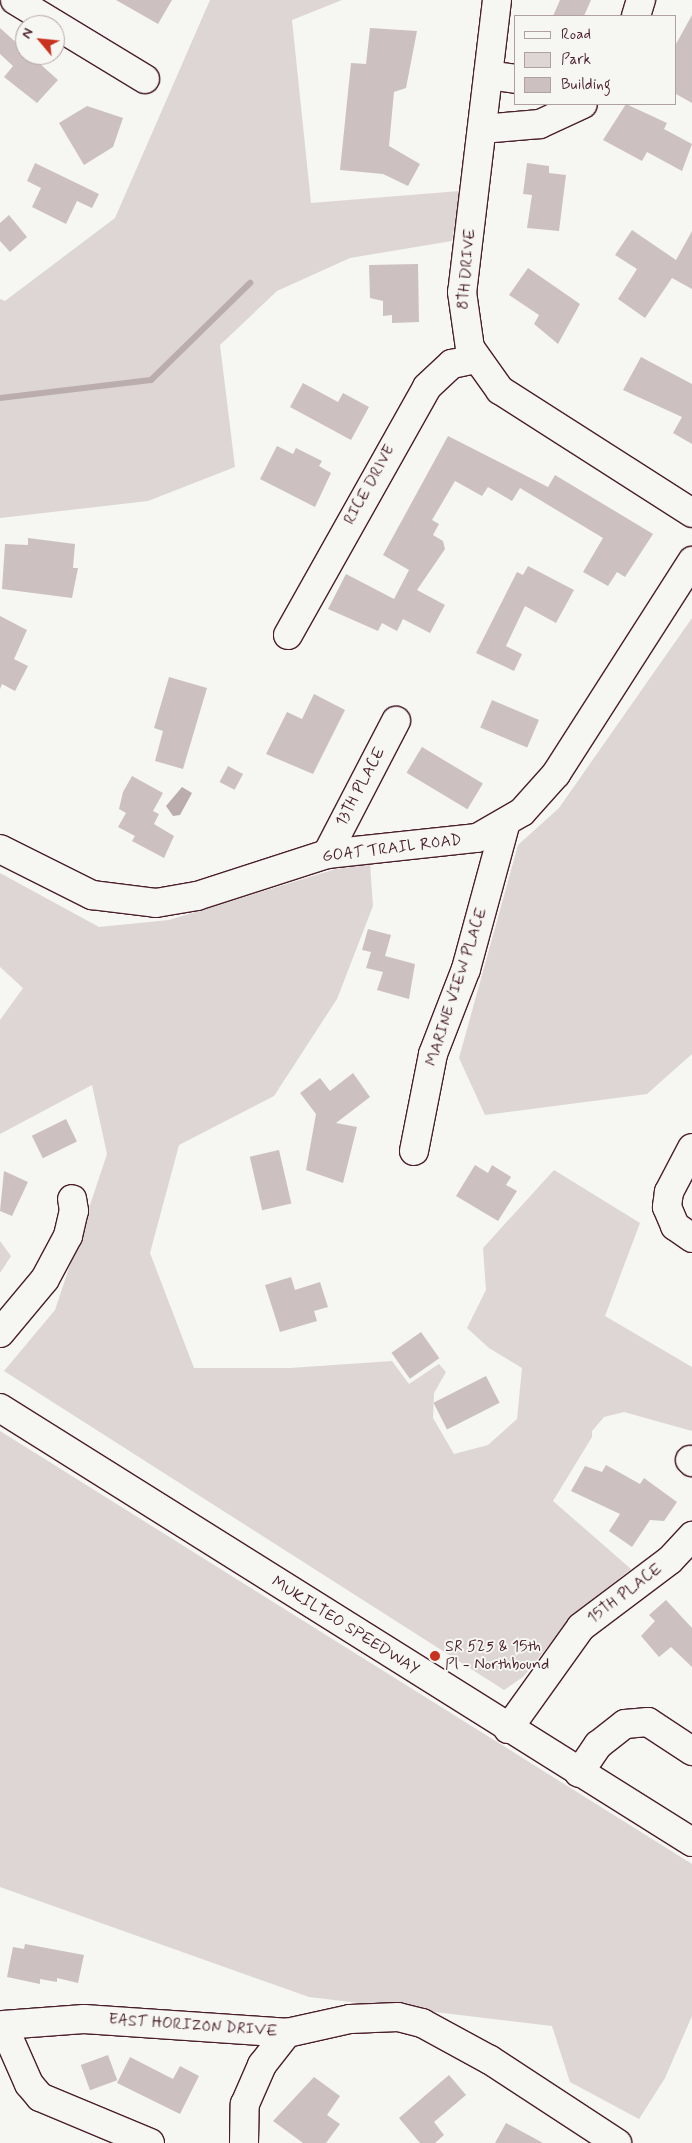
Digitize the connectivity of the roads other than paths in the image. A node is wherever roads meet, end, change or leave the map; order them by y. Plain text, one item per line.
1 (15, 0) edge
2 (496, 0) edge
3 (641, 0) edge
4 (636, 15) edge
5 (488, 75) junction
6 (145, 79) dead end
7 (514, 79) edge
8 (578, 105) edge
9 (482, 129) junction
10 (475, 359) junction
11 (692, 513) edge
12 (692, 562) edge
13 (288, 635) dead end
14 (396, 721) dead end
15 (505, 824) junction
16 (0, 849) edge
17 (326, 854) junction
18 (692, 1148) edge
19 (414, 1151) dead end
20 (72, 1199) dead end
21 (688, 1236) edge
22 (0, 1333) edge
23 (0, 1408) edge
24 (692, 1536) edge
25 (508, 1728) junction
26 (692, 1751) edge
27 (579, 1773) junction
28 (692, 1842) edge
29 (287, 2033) junction
30 (150, 2143) edge
31 (244, 2143) edge
32 (617, 2143) edge

1 - 6 street
2 - 5 street, 8TH DRIVE
3 - 4 street
5 - 7 street
5 - 9 street, 8TH DRIVE
8 - 9 street
9 - 10 street, 8TH DRIVE
10 - 11 street, 8TH DRIVE
10 - 13 street, RICE DRIVE
12 - 15 street, GOAT TRAIL ROAD
14 - 17 street, 13TH PLACE
15 - 17 street, GOAT TRAIL ROAD
15 - 19 street, MARINE VIEW PLACE
16 - 17 street, GOAT TRAIL ROAD
18 - 21 street
20 - 22 street
23 - 25 street, MUKILTEO SPEEDWAY
24 - 25 street, 15TH PLACE
25 - 27 street, MUKILTEO SPEEDWAY
26 - 27 street
27 - 28 street, MUKILTEO SPEEDWAY
29 - 30 street, EAST HORIZON DRIVE
29 - 31 street
29 - 32 street, EAST HORIZON DRIVE

